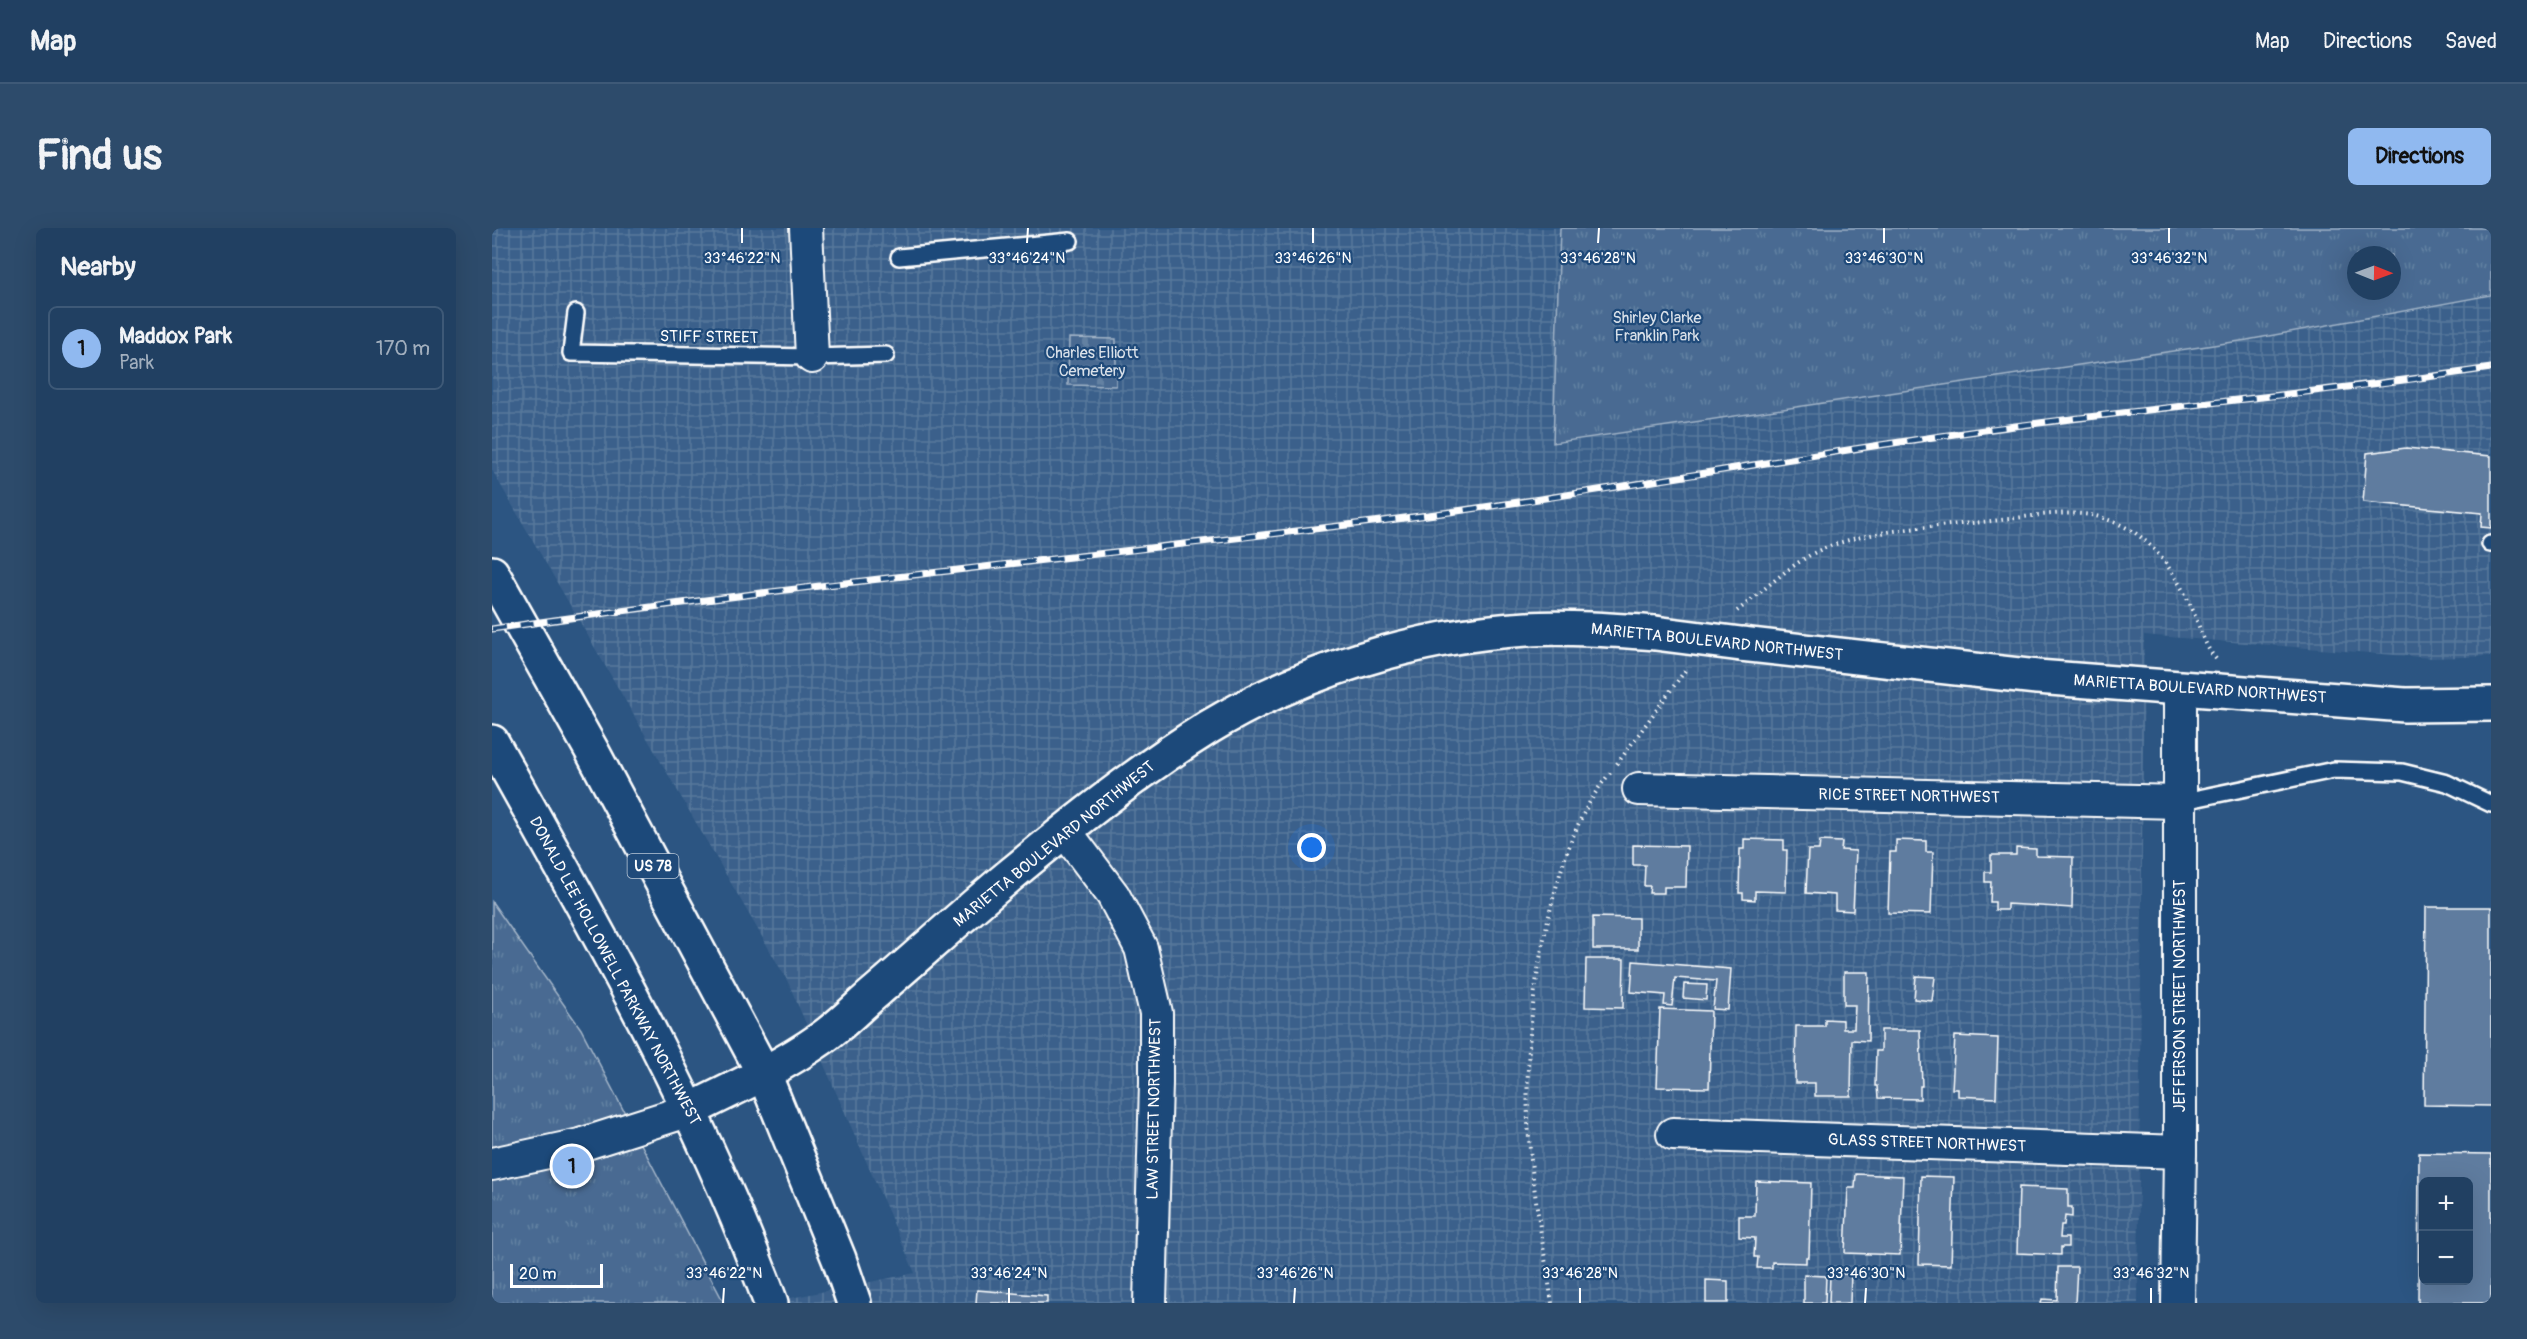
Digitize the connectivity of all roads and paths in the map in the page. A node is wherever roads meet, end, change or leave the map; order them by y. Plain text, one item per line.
1 (806, 228) edge
2 (1070, 241) dead end
3 (899, 257) dead end
4 (576, 313) dead end
5 (886, 355) dead end
6 (812, 357) junction
7 (492, 573) edge
8 (1735, 630) junction
9 (1694, 660) dead end
10 (2219, 662) dead end
11 (2180, 688) junction
12 (2491, 704) edge
13 (492, 742) edge
14 (1639, 789) dead end
15 (2179, 802) junction
16 (2491, 804) edge
17 (1065, 831) junction
18 (764, 1074) junction
19 (690, 1110) junction
20 (1673, 1134) dead end
21 (2180, 1152) junction
22 (492, 1164) edge
23 (771, 1303) edge
24 (854, 1303) edge
25 (1150, 1303) edge
26 (1552, 1303) edge
27 (2178, 1303) edge

1 - 6 street
2 - 3 lane
4 - 6 lane, STIFF STREET
5 - 6 lane, STIFF STREET
7 - 18 main road, US 78
8 - 10 path
8 - 11 main road, MARIETTA BOULEVARD NORTHWEST
8 - 17 main road, MARIETTA BOULEVARD NORTHWEST, bridge
9 - 26 path
11 - 12 main road, MARIETTA BOULEVARD NORTHWEST
11 - 15 street, JEFFERSON STREET NORTHWEST
13 - 19 main road, DONALD LEE HOLLOWELL PARKWAY NORTHWEST
14 - 15 street, RICE STREET NORTHWEST
15 - 16 lane
15 - 21 street, JEFFERSON STREET NORTHWEST
17 - 18 main road, MARIETTA BOULEVARD NORTHWEST
17 - 25 street, LAW STREET NORTHWEST
18 - 19 main road, MARIETTA BOULEVARD NORTHWEST
18 - 24 main road, US 78
19 - 22 street
19 - 23 main road, DONALD LEE HOLLOWELL PARKWAY NORTHWEST
20 - 21 street, GLASS STREET NORTHWEST
21 - 27 street, JEFFERSON STREET NORTHWEST

